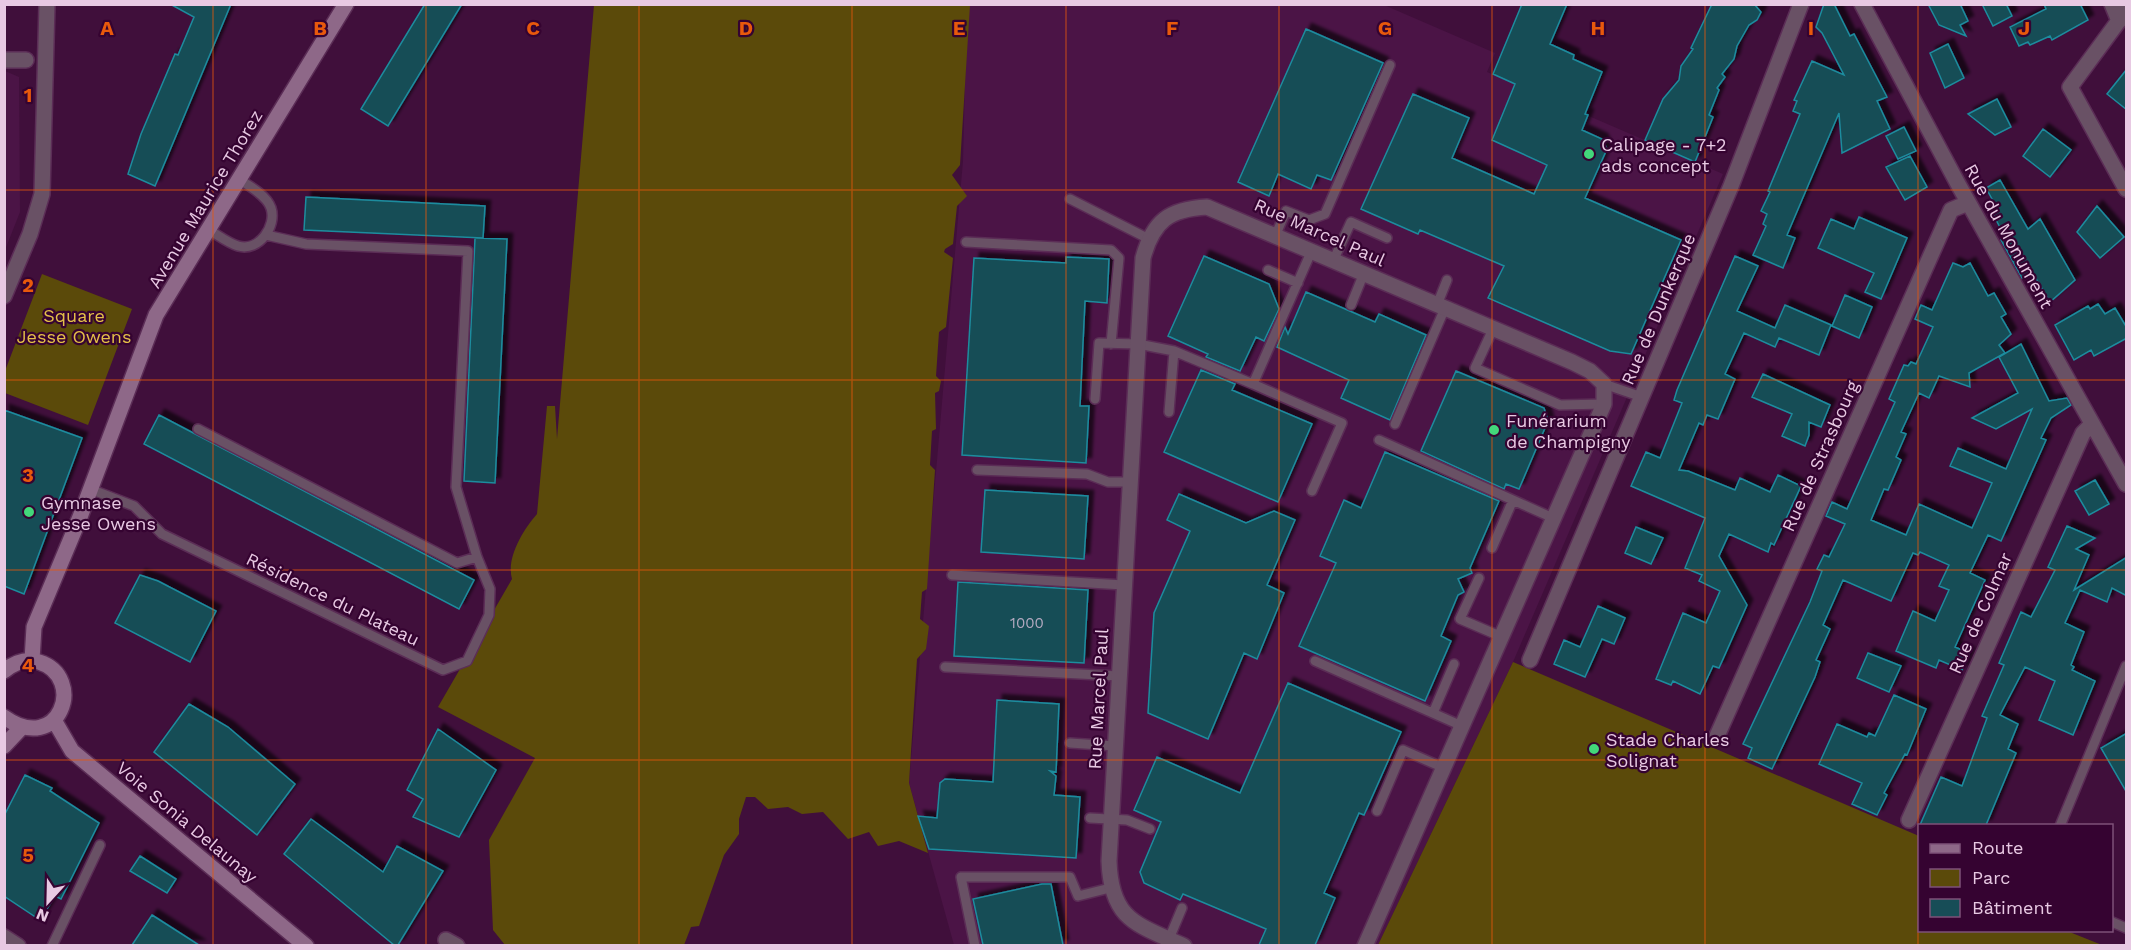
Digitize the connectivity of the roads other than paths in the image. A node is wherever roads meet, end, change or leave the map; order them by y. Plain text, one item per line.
1 (47, 4) edge
2 (346, 4) edge
3 (1801, 4) edge
4 (1862, 4) edge
5 (2112, 4) edge
6 (2123, 16) edge
7 (4, 60) edge
8 (26, 60) dead end
9 (1390, 65) dead end
10 (240, 180) junction
11 (2127, 189) edge
12 (1070, 199) dead end
13 (1968, 203) junction
14 (209, 230) junction
15 (1276, 234) junction
16 (266, 235) junction
17 (1388, 238) dead end
18 (1149, 239) junction
19 (966, 242) dead end
20 (1312, 250) junction
21 (1334, 259) junction
22 (1268, 270) dead end
23 (1364, 273) junction
24 (1447, 280) dead end
25 (1298, 283) junction
26 (5, 295) edge
27 (1350, 305) dead end
28 (1441, 306) junction
29 (1492, 329) junction
30 (1111, 344) junction
31 (1138, 344) junction
32 (1174, 351) junction
33 (1254, 384) junction
34 (1604, 384) junction
35 (1642, 397) junction
36 (1095, 399) dead end
37 (1604, 404) junction
38 (1169, 412) dead end
39 (1395, 424) dead end
40 (2092, 424) junction
41 (198, 429) dead end
42 (1379, 440) dead end
43 (977, 470) dead end
44 (1130, 482) junction
45 (2127, 484) edge
46 (90, 489) junction
47 (1312, 491) dead end
48 (1513, 500) junction
49 (1553, 518) junction
50 (1492, 548) dead end
51 (477, 556) junction
52 (952, 575) dead end
53 (1479, 578) dead end
54 (1124, 585) junction
55 (1502, 637) junction
56 (32, 660) junction
57 (1530, 660) dead end
58 (1315, 661) dead end
59 (1454, 664) dead end
60 (2127, 666) edge
61 (945, 667) dead end
62 (4, 671) edge
63 (1119, 676) junction
64 (1433, 713) junction
65 (4, 717) edge
66 (54, 720) junction
67 (1462, 726) junction
68 (21, 728) junction
69 (1717, 736) dead end
70 (1070, 743) dead end
71 (4, 746) edge
72 (1115, 746) junction
73 (1444, 768) junction
74 (1377, 811) dead end
75 (1090, 818) dead end
76 (1111, 818) junction
77 (1909, 820) dead end
78 (2060, 824) edge
79 (1150, 830) dead end
80 (100, 845) dead end
81 (1110, 888) junction
82 (1182, 908) dead end
83 (2113, 922) edge
84 (2127, 928) edge
85 (4, 937) edge
86 (1169, 939) junction
87 (18, 945) edge
88 (52, 945) edge
89 (306, 945) edge
90 (975, 945) edge
91 (1184, 945) edge
92 (1365, 945) edge

1 - 26 street
2 - 10 main road, Avenue Maurice Thorez
3 - 35 street, Rue de Dunkerque
4 - 13 street, Rue du Monument
5 - 6 street
6 - 11 street
7 - 8 street
9 - 15 lane
10 - 14 main road, Avenue Maurice Thorez
10 - 16 lane
12 - 18 lane
13 - 40 street, Rue du Monument
13 - 69 street, Rue de Strasbourg
14 - 16 lane
14 - 46 main road, Avenue Maurice Thorez
15 - 18 street, Rue Marcel Paul
15 - 20 street, Rue Marcel Paul
16 - 51 lane, Résidence du Plateau
17 - 21 lane
18 - 31 street, Rue Marcel Paul
19 - 30 lane
20 - 21 street, Rue Marcel Paul
20 - 25 lane
21 - 23 street, Rue Marcel Paul
22 - 25 lane
23 - 27 lane
23 - 28 street, Rue Marcel Paul
24 - 28 lane
25 - 33 lane
28 - 29 street, Rue Marcel Paul
28 - 39 lane
29 - 34 street, Rue Marcel Paul
29 - 37 lane
30 - 31 lane
30 - 36 lane
31 - 32 lane
31 - 44 street, Rue Marcel Paul
32 - 33 lane
32 - 38 lane
33 - 47 lane
34 - 35 lane
34 - 37 street
35 - 57 street, Rue de Dunkerque
37 - 49 street
40 - 45 street, Rue du Monument
40 - 77 street, Rue de Colmar
41 - 51 lane
42 - 48 lane
43 - 44 lane
44 - 54 street, Rue Marcel Paul
46 - 51 lane, Résidence du Plateau
46 - 56 main road, Avenue Maurice Thorez
48 - 49 lane
48 - 50 lane
49 - 55 street
52 - 54 lane
53 - 55 lane
54 - 63 street, Rue Marcel Paul
55 - 67 street
56 - 62 main road
56 - 66 main road
58 - 64 lane
59 - 64 lane
60 - 78 lane
61 - 63 lane
63 - 72 street, Rue Marcel Paul
64 - 67 lane
65 - 68 main road
66 - 68 main road
66 - 89 main road, Voie Sonia Delaunay
67 - 73 street
68 - 71 main road
70 - 72 lane
72 - 76 street, Rue Marcel Paul
73 - 74 lane
73 - 92 street
75 - 76 lane
76 - 79 lane
76 - 81 street, Rue Marcel Paul
80 - 88 lane
81 - 86 street
81 - 90 lane
82 - 86 lane
83 - 84 lane
85 - 87 street
86 - 91 street

